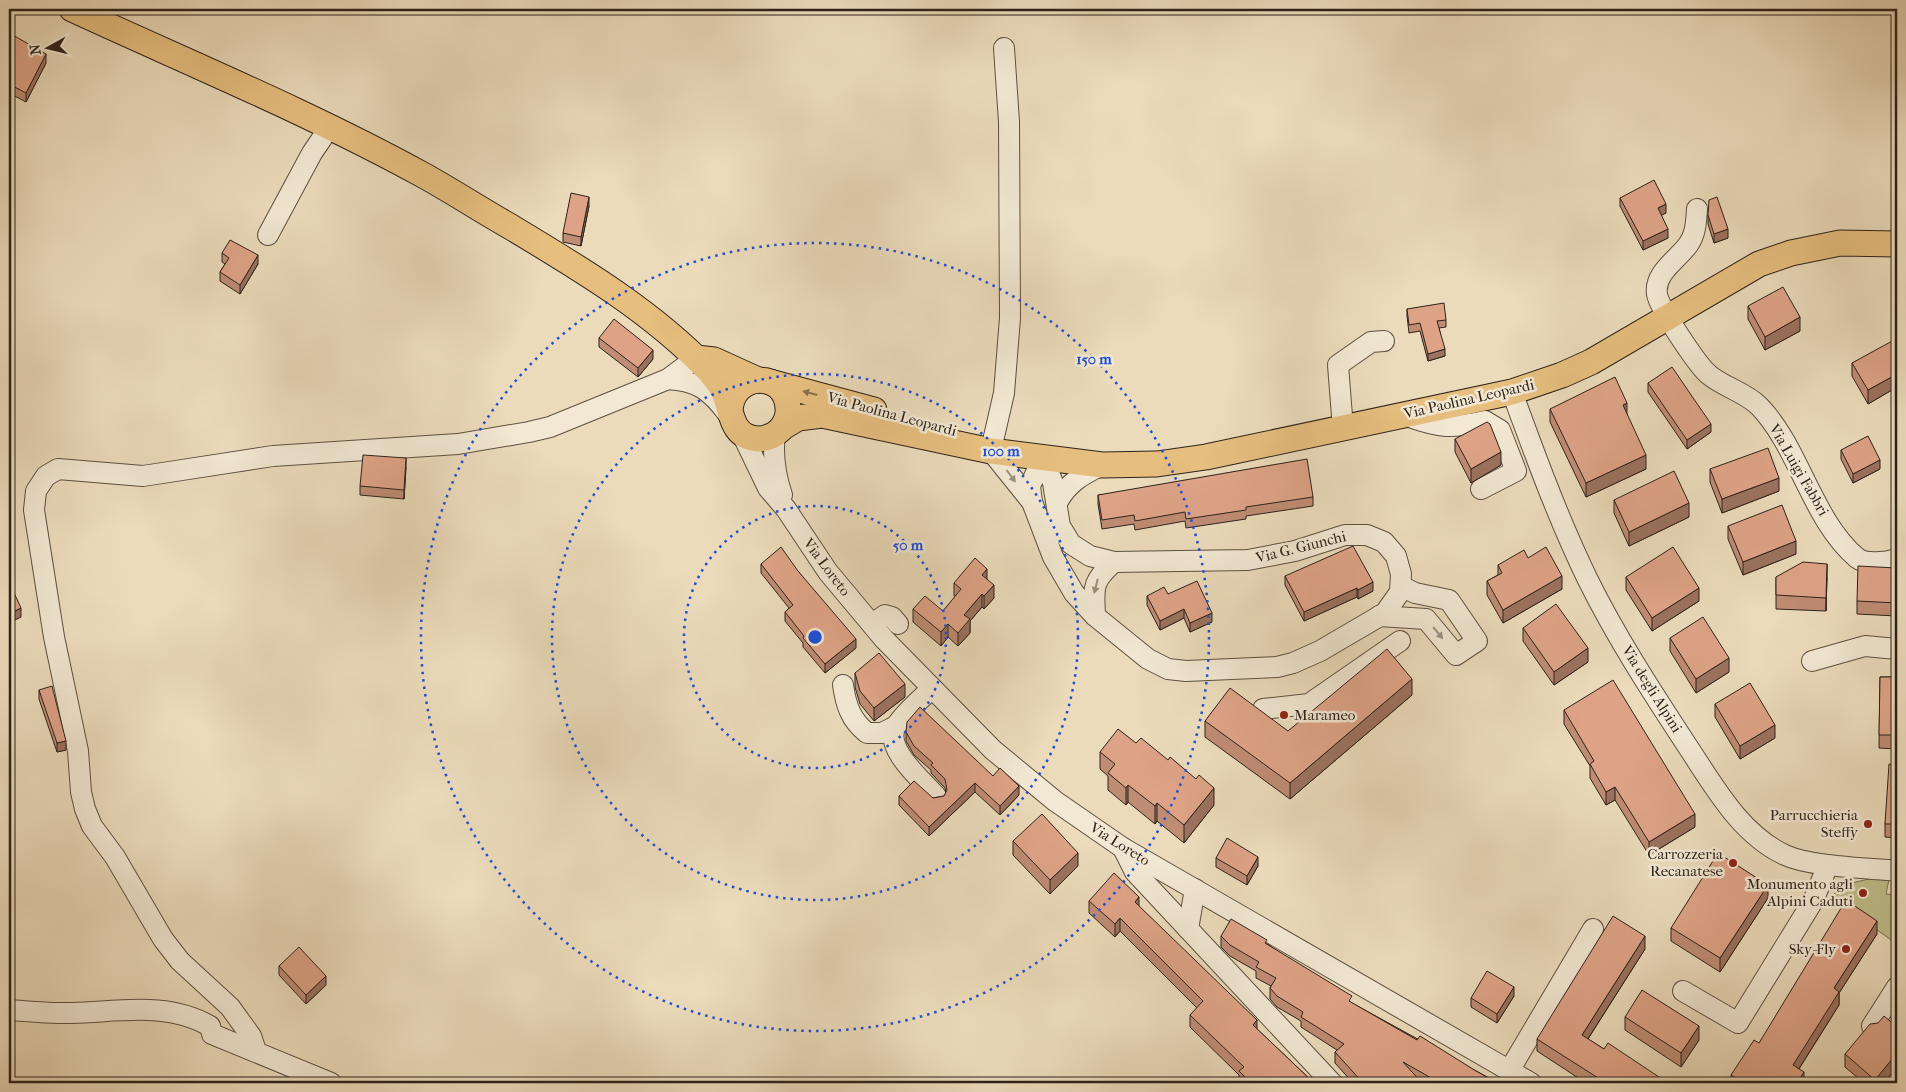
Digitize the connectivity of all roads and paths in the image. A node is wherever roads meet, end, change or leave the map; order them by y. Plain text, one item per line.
1 (72, 9) edge
2 (1004, 48) dead end
3 (329, 128) junction
4 (1697, 209) dead end
5 (268, 235) dead end
6 (1897, 244) edge
7 (1666, 317) junction
8 (1384, 342) dead end
9 (696, 358) junction
10 (668, 379) junction
11 (764, 381) junction
12 (1512, 392) junction
13 (1404, 415) junction
14 (734, 420) junction
15 (1343, 429) junction
16 (779, 430) junction
17 (992, 446) junction
18 (1043, 457) junction
19 (1102, 464) junction
20 (1481, 489) dead end
21 (1058, 501) junction
22 (1032, 502) junction
23 (786, 509) junction
24 (1897, 559) edge
25 (1114, 562) junction
26 (1401, 586) junction
27 (1095, 616) junction
28 (1379, 616) junction
29 (872, 624) junction
30 (898, 624) dead end
31 (1400, 641) dead end
32 (1897, 648) edge
33 (1812, 662) dead end
34 (843, 685) dead end
35 (931, 688) junction
36 (1264, 709) dead end
37 (896, 726) junction
38 (936, 796) edge
39 (1123, 848) junction
40 (1828, 865) junction
41 (1897, 870) edge
42 (1195, 889) junction
43 (1188, 929) junction
44 (1593, 929) dead end
45 (1897, 987) edge
46 (1683, 991) dead end
47 (9, 1010) edge
48 (1872, 1026) edge
49 (256, 1051) junction
50 (1509, 1070) junction
51 (331, 1083) edge
52 (1332, 1083) edge
53 (1531, 1083) edge

1 - 3 main road
2 - 17 street
3 - 5 street
3 - 9 main road
4 - 7 street
6 - 7 main road, Via Paolina Leopardi
7 - 12 main road, Via Paolina Leopardi
7 - 24 street, Via Luigi Fabbri
8 - 15 street
9 - 10 street
9 - 11 main road
9 - 14 main road
10 - 14 street, Via Loreto
10 - 49 street
11 - 14 main road
11 - 16 main road
17 -> 11 main road, Via Paolina Leopardi
12 - 13 main road, Via Paolina Leopardi
12 - 40 street, Via degli Alpini
13 - 15 main road, Via Paolina Leopardi
13 - 20 street
14 - 16 main road
14 - 23 street, Via Loreto
15 - 19 main road, Via Paolina Leopardi
16 - 17 main road, Via Paolina Leopardi
16 - 23 street, Via Loreto
17 - 18 main road, Via Paolina Leopardi
17 -> 22 street
18 - 19 main road, Via Paolina Leopardi
18 - 21 street, Via G. Giunchi
18 - 22 street
19 - 21 street
21 - 25 street, Via G. Giunchi
22 - 27 street
23 - 29 street, Via Loreto
25 - 26 street, Via G. Giunchi
25 -> 27 street
26 - 28 street
28 -> 26 street
27 - 28 street
29 - 30 street
29 - 35 street, Via Loreto
31 - 36 street
32 - 33 street
34 - 37 street
35 - 37 street
35 - 39 street, Via Loreto
37 - 38 street
39 - 42 street, Via Loreto
39 - 43 street
40 - 41 street, Via degli Alpini
40 - 46 street
42 - 43 street
42 - 50 street, Via Loreto
43 - 52 street
44 - 50 street
45 - 48 street
47 - 49 street
49 - 51 street
50 - 53 street, Via Loreto

